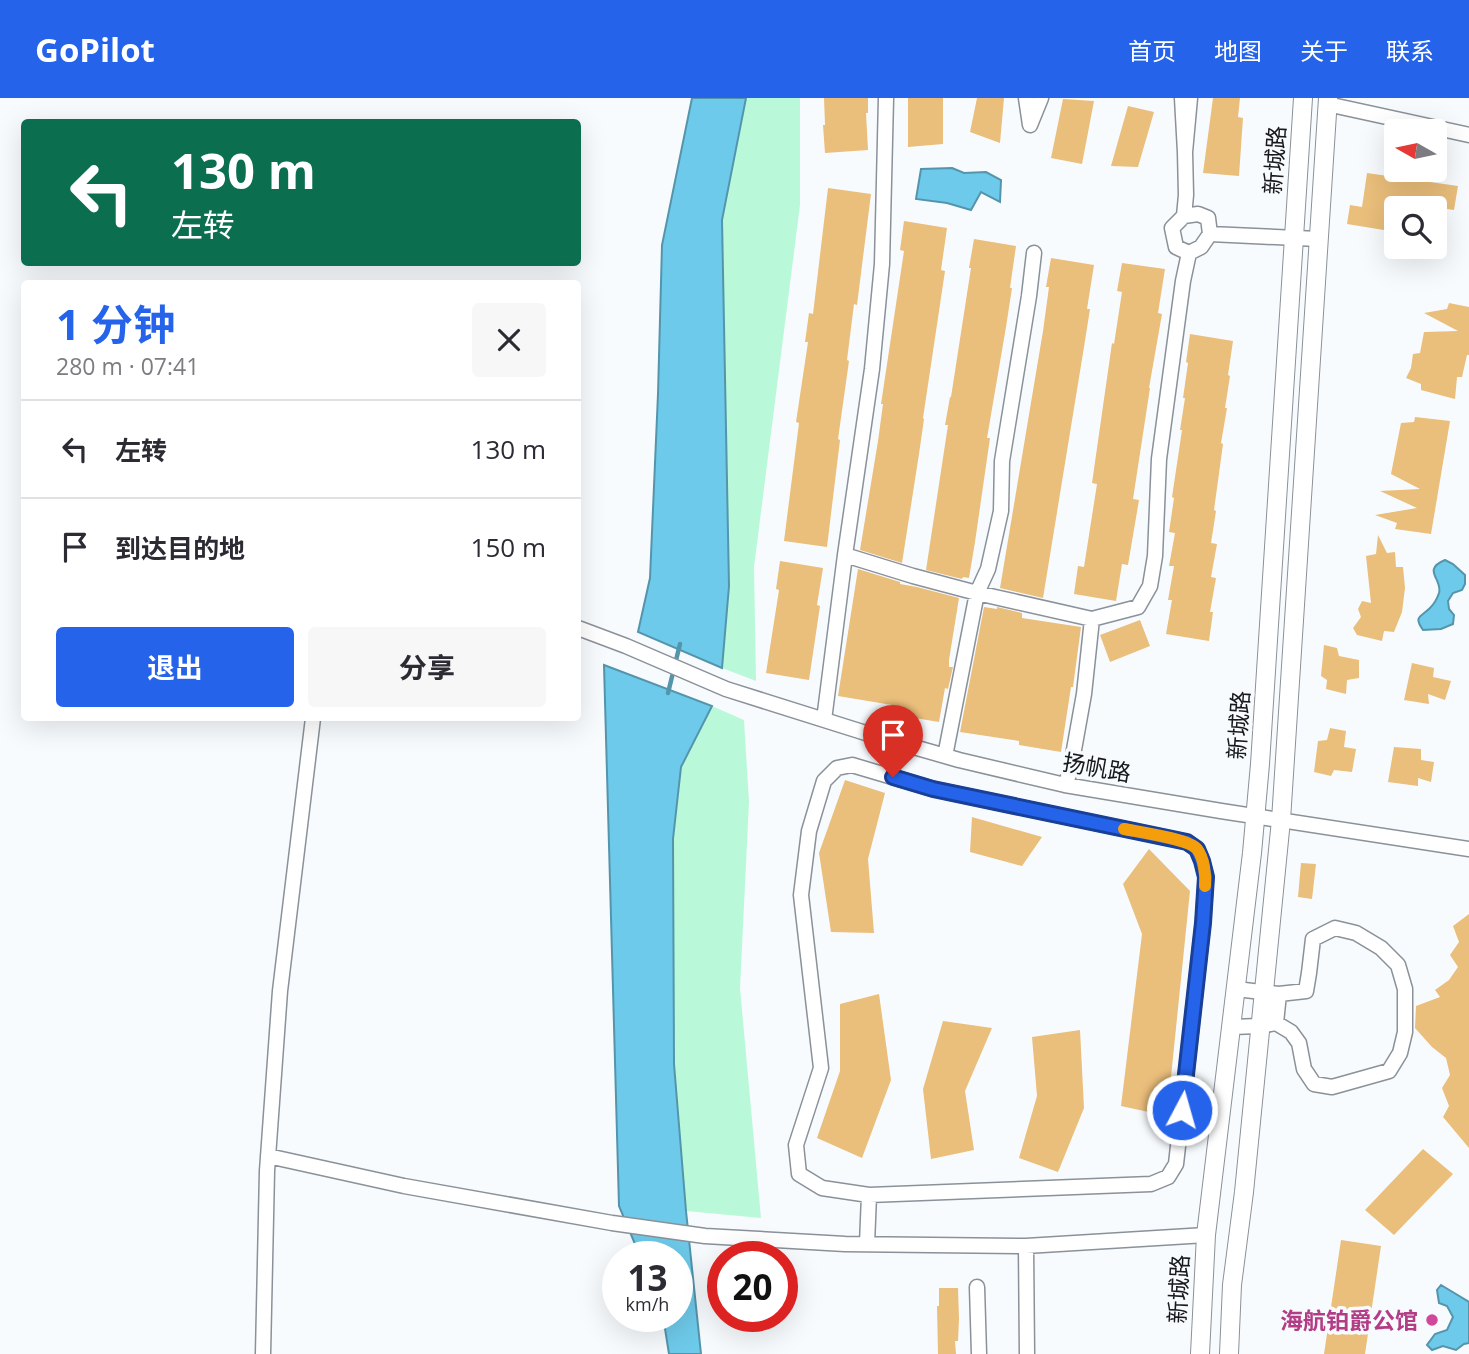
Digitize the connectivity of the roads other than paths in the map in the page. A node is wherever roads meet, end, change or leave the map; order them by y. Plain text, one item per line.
1 (886, 98) edge
2 (1026, 98) edge
3 (1041, 98) edge
4 (1182, 98) edge
5 (1190, 98) edge
6 (1303, 98) edge
7 (1327, 101) edge
8 (1469, 135) edge
9 (1185, 152) junction
10 (1184, 216) junction
11 (1210, 234) junction
12 (1294, 238) junction
13 (1318, 239) junction
14 (1034, 253) dead end
15 (1189, 253) junction
16 (845, 555) junction
17 (977, 593) junction
18 (1092, 619) junction
19 (581, 629) edge
20 (824, 720) junction
21 (313, 721) edge
22 (945, 757) junction
23 (1065, 785) junction
24 (1255, 816) junction
25 (1281, 820) junction
26 (1469, 849) edge
27 (1236, 989) junction
28 (1271, 993) junction
29 (1268, 1025) junction
30 (1231, 1027) junction
31 (268, 1156) junction
32 (869, 1195) junction
33 (1206, 1235) junction
34 (867, 1244) junction
35 (1026, 1246) junction
36 (977, 1287) dead end
37 (263, 1354) edge
38 (979, 1354) edge
39 (1027, 1354) edge
40 (1200, 1354) edge
41 (1229, 1354) edge

1 - 16 street
2 - 3 street
4 - 9 street
5 - 9 street
6 - 12 main road, 新城路
7 - 8 street
7 - 13 main road
9 - 10 street
10 - 11 street
10 - 15 street
11 - 12 street
11 - 15 street
12 - 13 street
12 - 24 main road, 新城路
13 - 25 main road
14 - 17 street
15 - 18 street
16 - 17 street
16 - 20 street
17 - 18 street
17 - 22 street
18 - 23 street
19 - 20 street, 扬帆路
20 - 22 street, 扬帆路
21 - 31 street
22 - 23 street, 扬帆路
23 - 24 street, 扬帆路
24 - 25 street, 扬帆路
24 - 27 main road, 新城路
25 - 26 street, 扬帆路
25 - 28 main road
27 - 28 street
27 - 30 main road, 新城路
28 - 29 main road
28 - 29 street
29 - 30 street
29 - 41 main road
30 - 33 main road, 新城路
31 - 34 street
31 - 37 street
32 - 32 street
32 - 34 street
33 - 35 street
33 - 40 main road, 新城路
34 - 35 street
35 - 39 street
36 - 38 street

